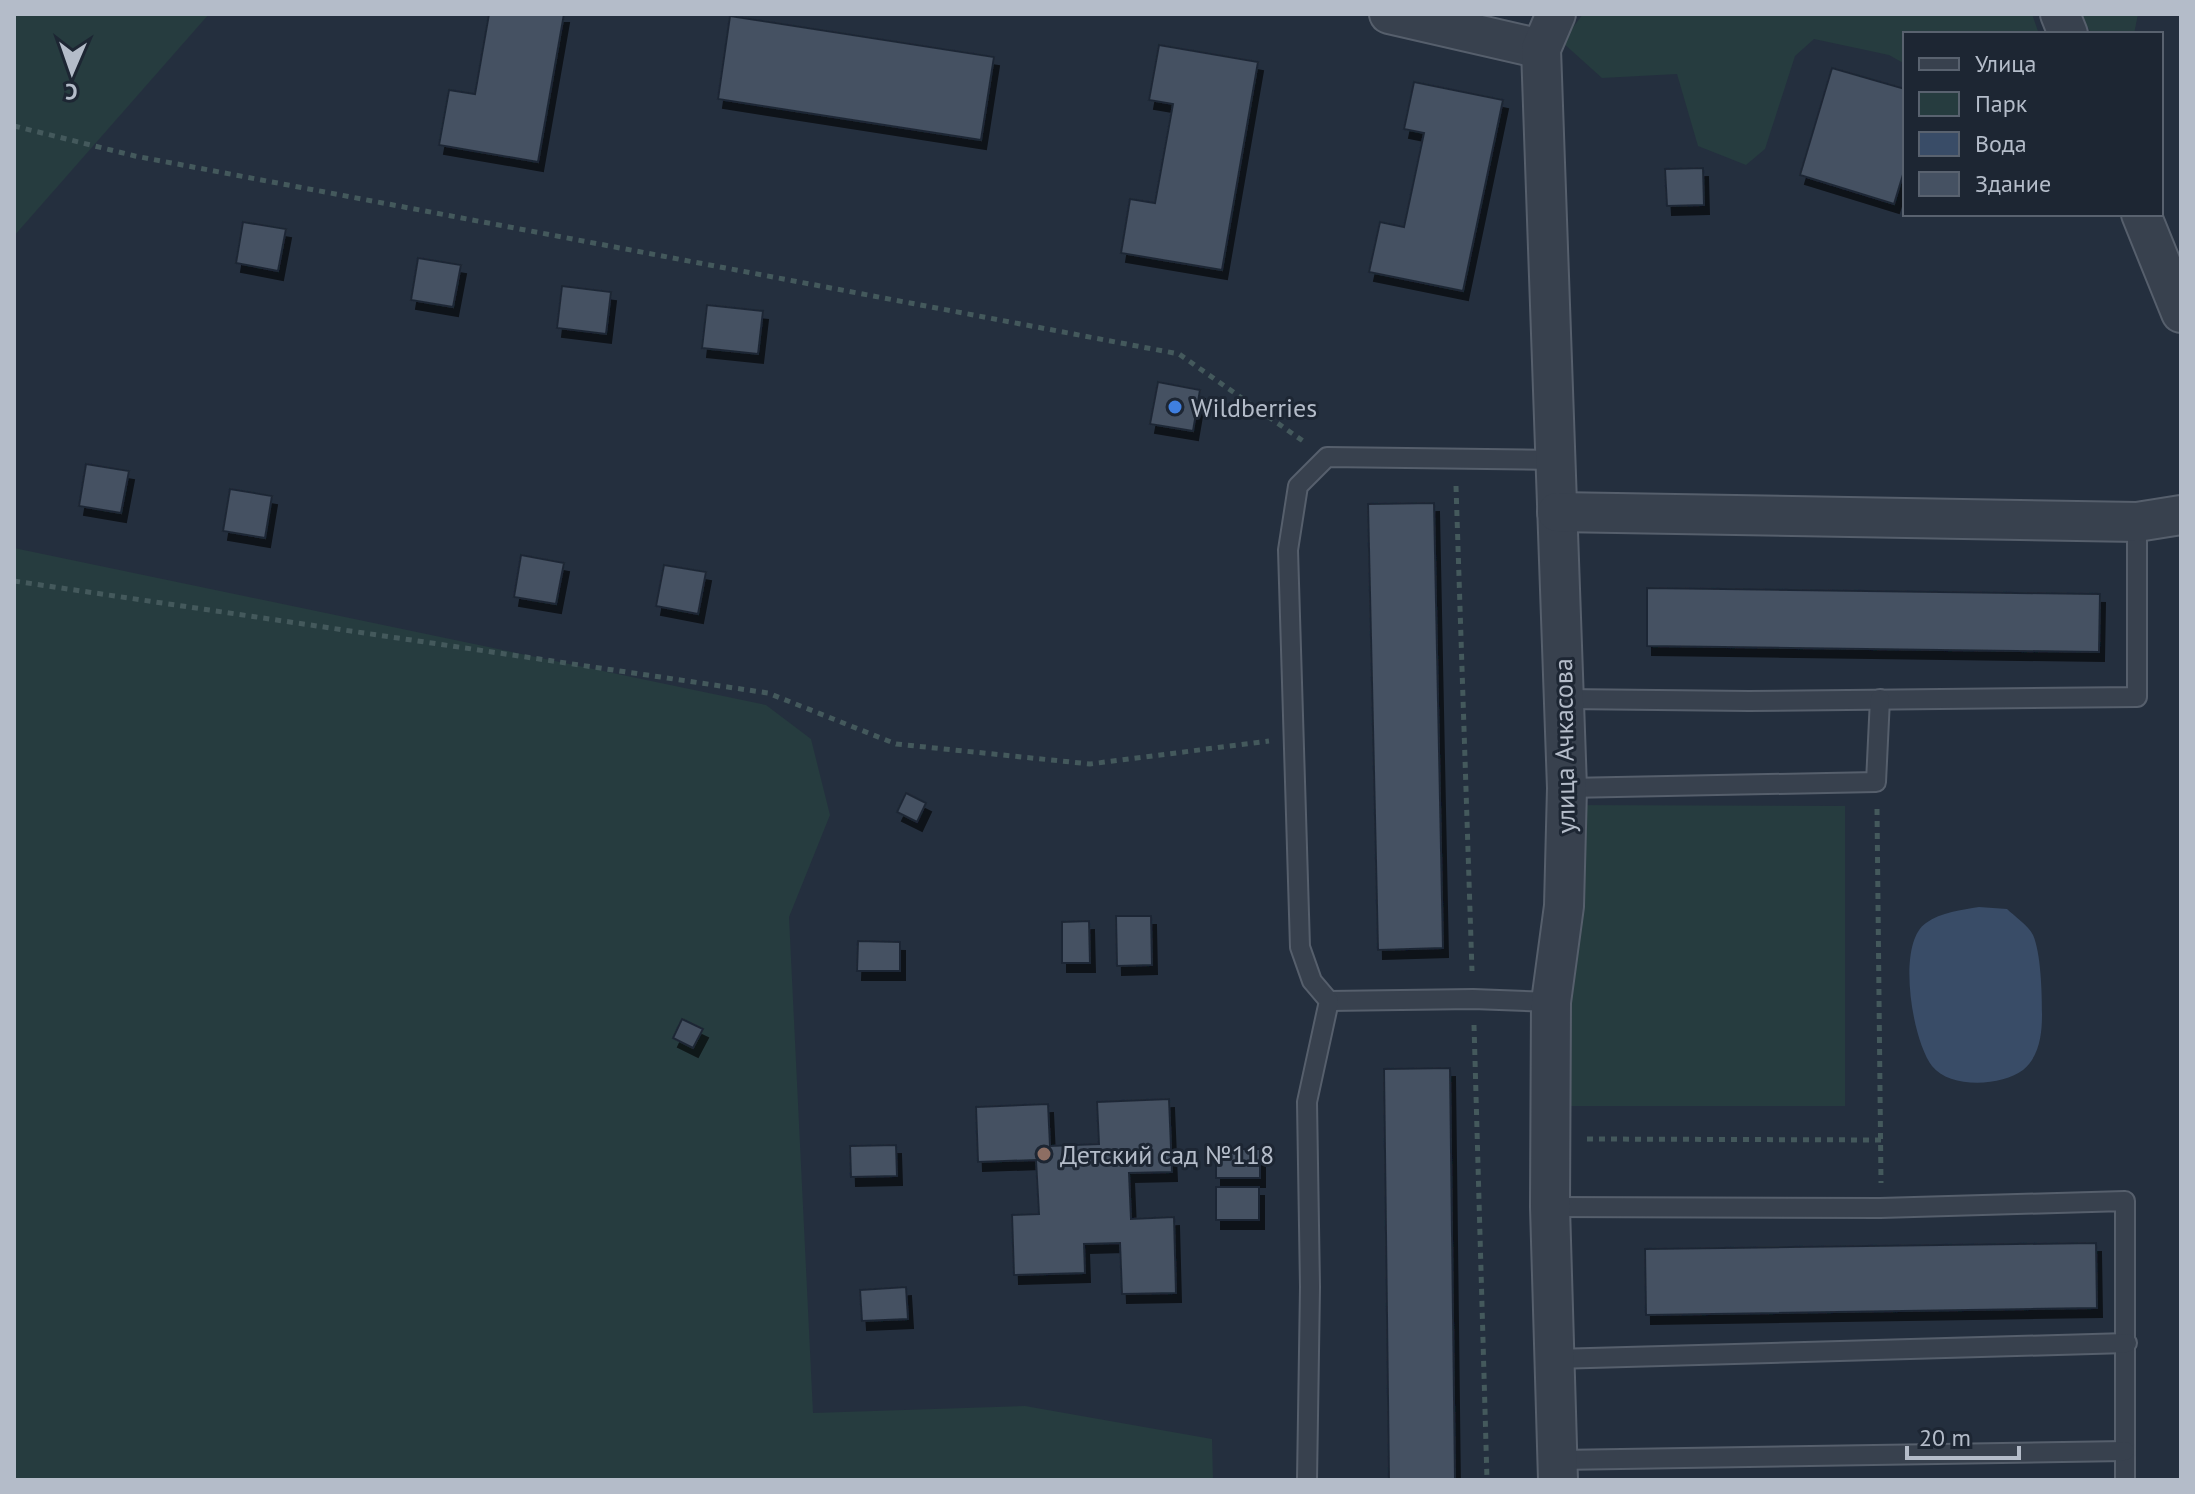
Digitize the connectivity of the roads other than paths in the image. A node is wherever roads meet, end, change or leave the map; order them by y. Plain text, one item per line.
1 (1389, 14) edge
2 (1556, 14) edge
3 (1541, 49) junction
4 (2142, 216) edge
5 (2181, 313) edge
6 (1558, 460) junction
7 (1557, 512) junction
8 (2181, 515) edge
9 (2137, 522) junction
10 (1565, 699) junction
11 (1880, 699) junction
12 (1567, 788) junction
13 (1329, 1001) junction
14 (1551, 1002) junction
15 (1550, 1207) junction
16 (2127, 1343) junction
17 (1554, 1359) junction
18 (2125, 1451) junction
19 (1558, 1470) edge
20 (1307, 1480) edge
21 (2125, 1480) edge

1 - 3 street
2 - 3 street, улица Ачкасова
3 - 6 street, улица Ачкасова
4 - 5 street
6 - 7 street, улица Ачкасова
6 - 13 lane
7 - 9 street
7 - 10 street, улица Ачкасова
8 - 9 street
9 - 11 lane
10 - 11 lane
10 - 12 street, улица Ачкасова
11 - 12 lane
12 - 14 street, улица Ачкасова
13 - 14 lane
13 - 20 lane
14 - 15 street, улица Ачкасова
15 - 16 lane
15 - 17 street, улица Ачкасова
16 - 17 lane
16 - 18 lane
17 - 19 street, улица Ачкасова
18 - 19 lane
18 - 21 lane

